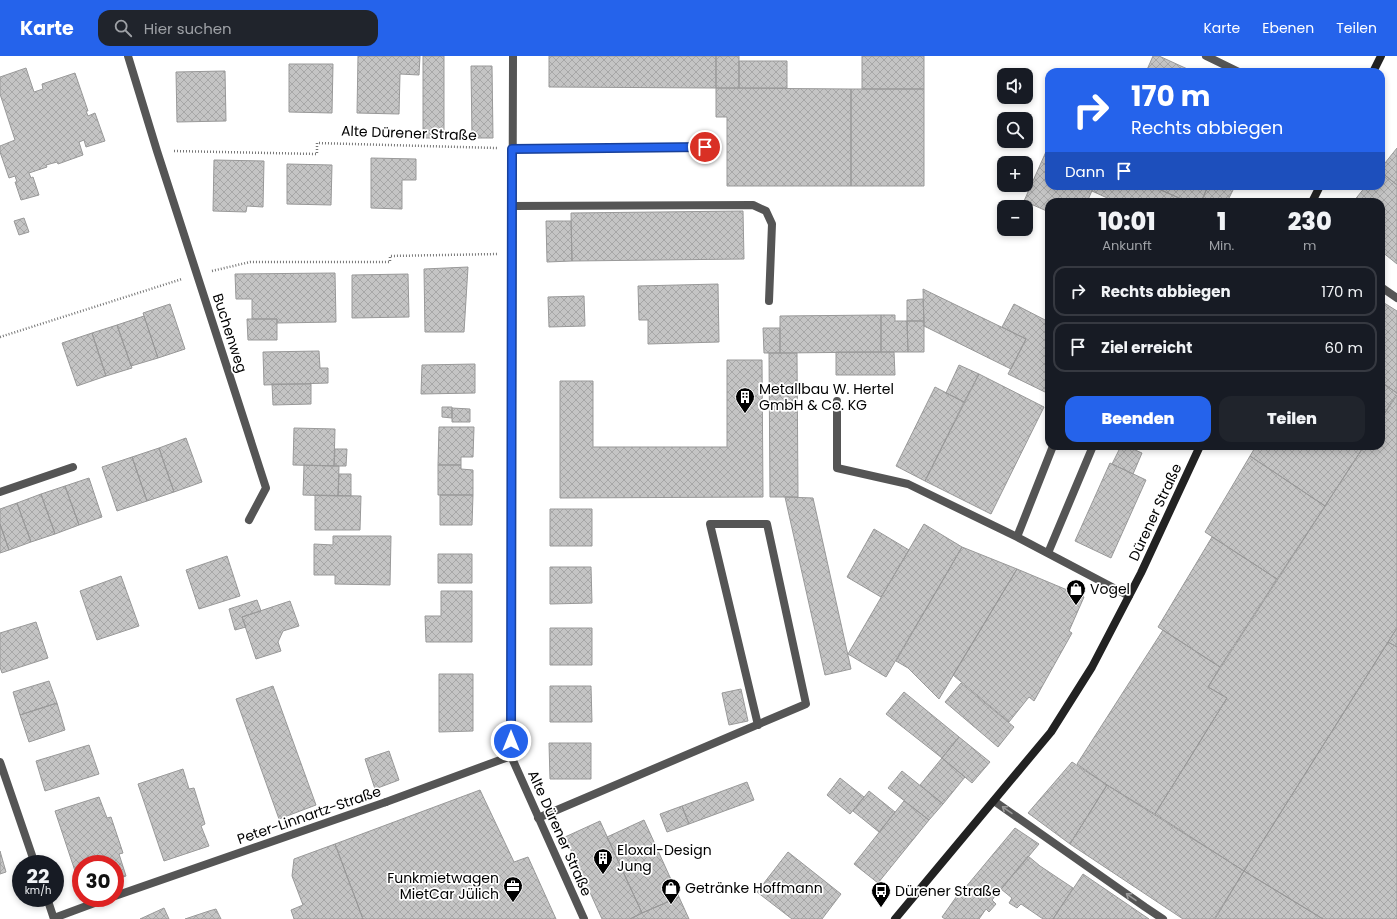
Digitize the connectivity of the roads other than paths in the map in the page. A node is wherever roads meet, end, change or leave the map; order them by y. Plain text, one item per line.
1 (128, 56) edge
2 (513, 56) edge
3 (1206, 56) edge
4 (1381, 56) edge
5 (1232, 68) edge
6 (1375, 68) edge
7 (705, 147) dead end
8 (512, 149) junction
9 (512, 206) junction
10 (1385, 290) edge
11 (1397, 298) edge
12 (769, 301) dead end
13 (837, 401) dead end
14 (1051, 450) edge
15 (1091, 450) edge
16 (1198, 450) edge
17 (73, 467) dead end
18 (0, 492) edge
19 (249, 520) dead end
20 (1017, 537) junction
21 (1048, 553) junction
22 (1129, 596) junction
23 (758, 725) junction
24 (511, 756) junction
25 (0, 762) edge
26 (994, 801) junction
27 (538, 818) junction
28 (32, 855) edge
29 (124, 893) edge
30 (50, 907) edge
31 (84, 907) edge
32 (53, 919) edge
33 (584, 919) edge
34 (895, 919) edge
35 (1163, 919) edge

1 - 19 street, Buchenweg
2 - 8 street, Alte Dürener Straße
3 - 5 street
4 - 6 main road
7 - 8 street
8 - 9 street, Alte Dürener Straße
9 - 12 street
9 - 24 street, Alte Dürener Straße
10 - 11 street
13 - 20 street
14 - 20 street
15 - 21 street
16 - 22 main road, Dürener Straße
17 - 18 street
20 - 21 street
21 - 22 street
22 - 26 main road, Dürener Straße
23 - 23 street
23 - 27 street
24 - 27 street, Alte Dürener Straße
24 - 29 street, Peter-Linnartz-Straße
25 - 28 street
26 - 34 main road, Dürener Straße
35 -> 26 street
27 - 33 street, Alte Dürener Straße
30 - 32 street
31 - 32 street

